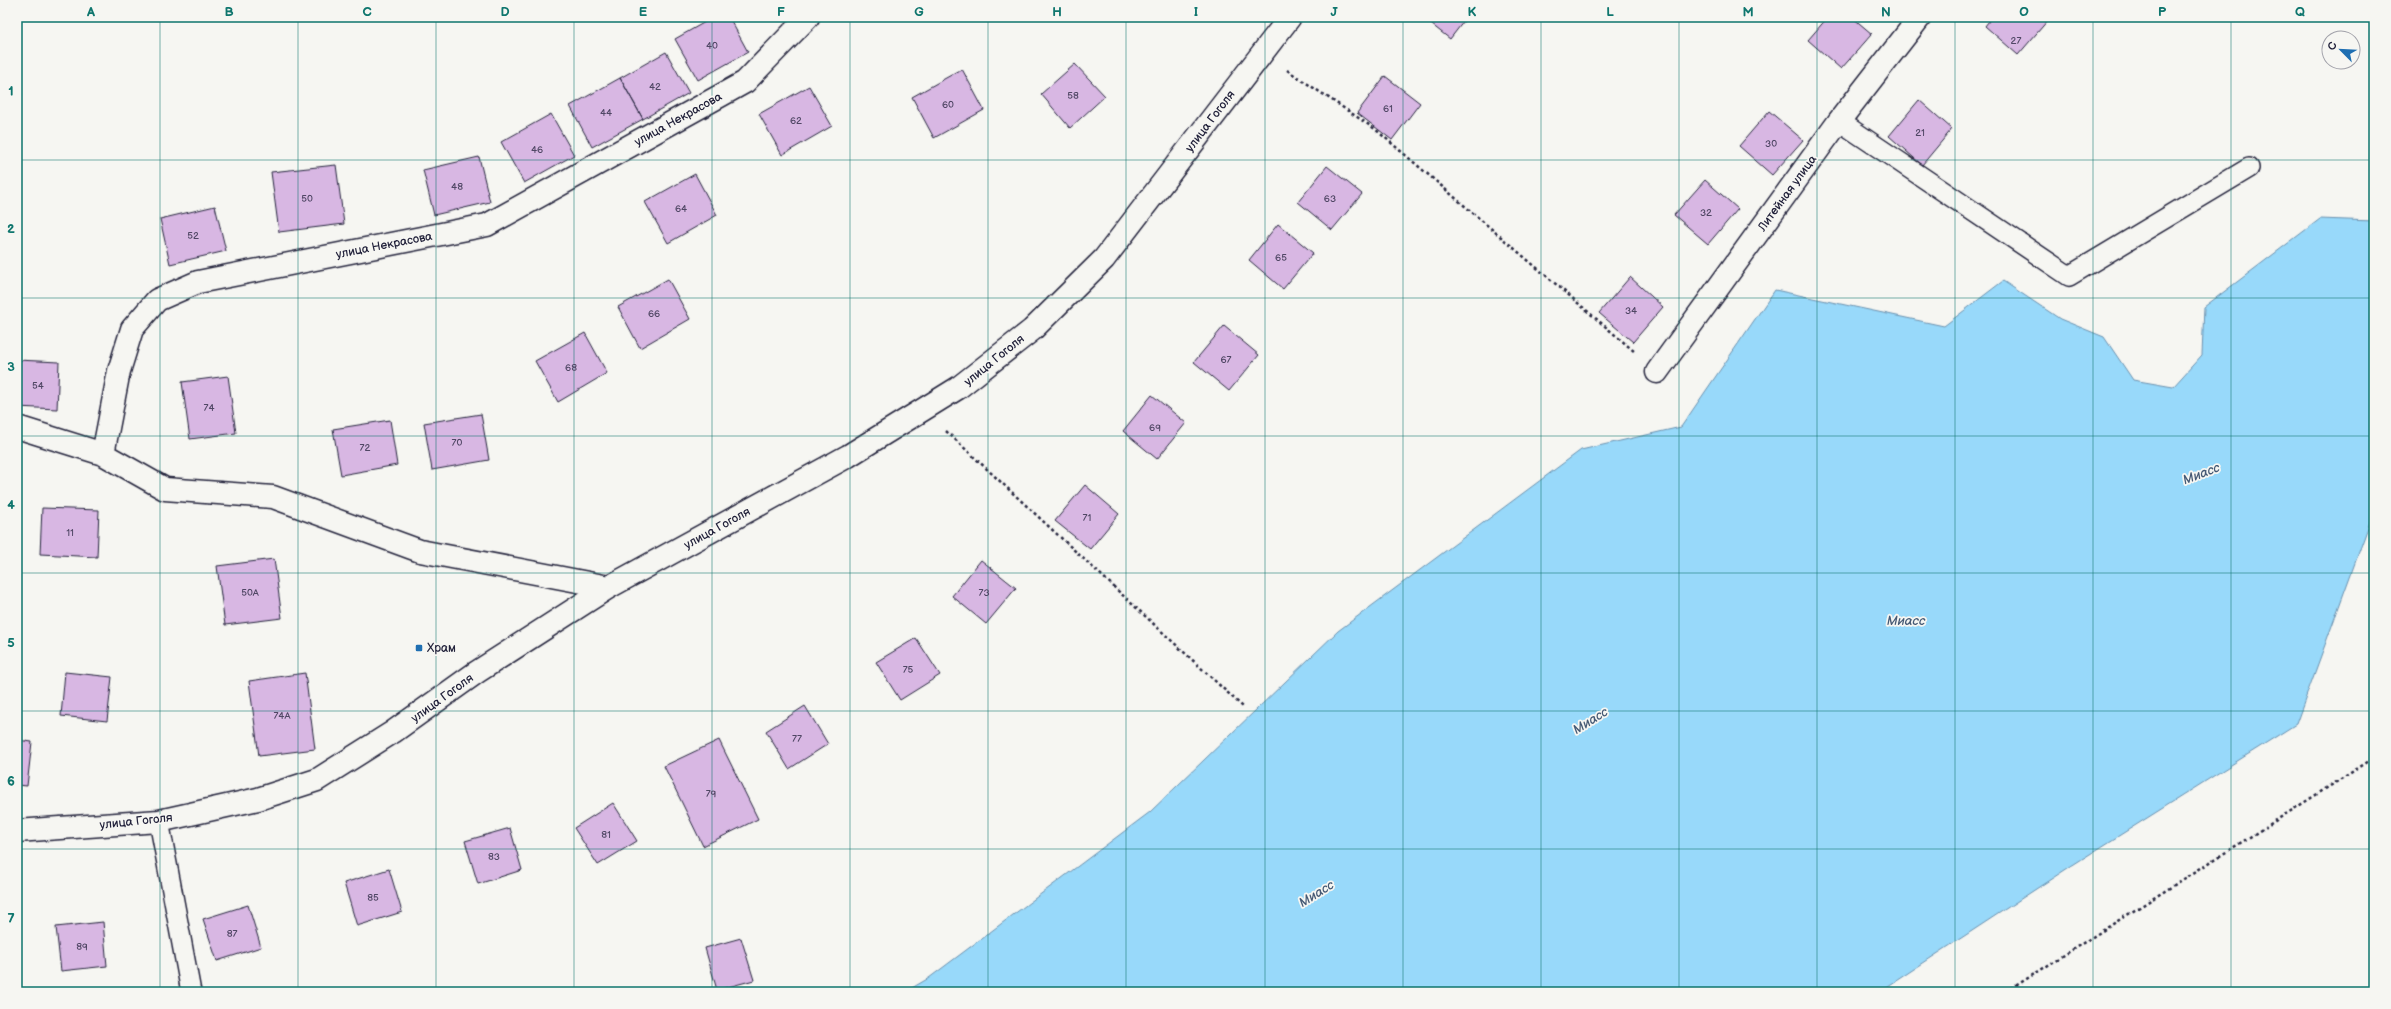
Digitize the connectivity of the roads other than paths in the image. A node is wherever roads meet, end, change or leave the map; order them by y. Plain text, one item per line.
1 (808, 17) edge
2 (1290, 17) edge
3 (1920, 17) edge
4 (1839, 121) junction
5 (2249, 168) dead end
6 (1658, 372) road end
7 (17, 427) edge
8 (103, 454) junction
9 (609, 587) junction
10 (159, 821) junction
11 (17, 831) edge
12 (191, 992) edge

1 - 8 street, улица Некрасова
2 - 9 street, улица Гоголя
3 - 4 street, Литейная улица
4 - 5 lane
4 - 6 street, Литейная улица
7 - 8 street
8 - 9 street
9 - 10 street, улица Гоголя
10 - 11 street, улица Гоголя
10 - 12 lane

